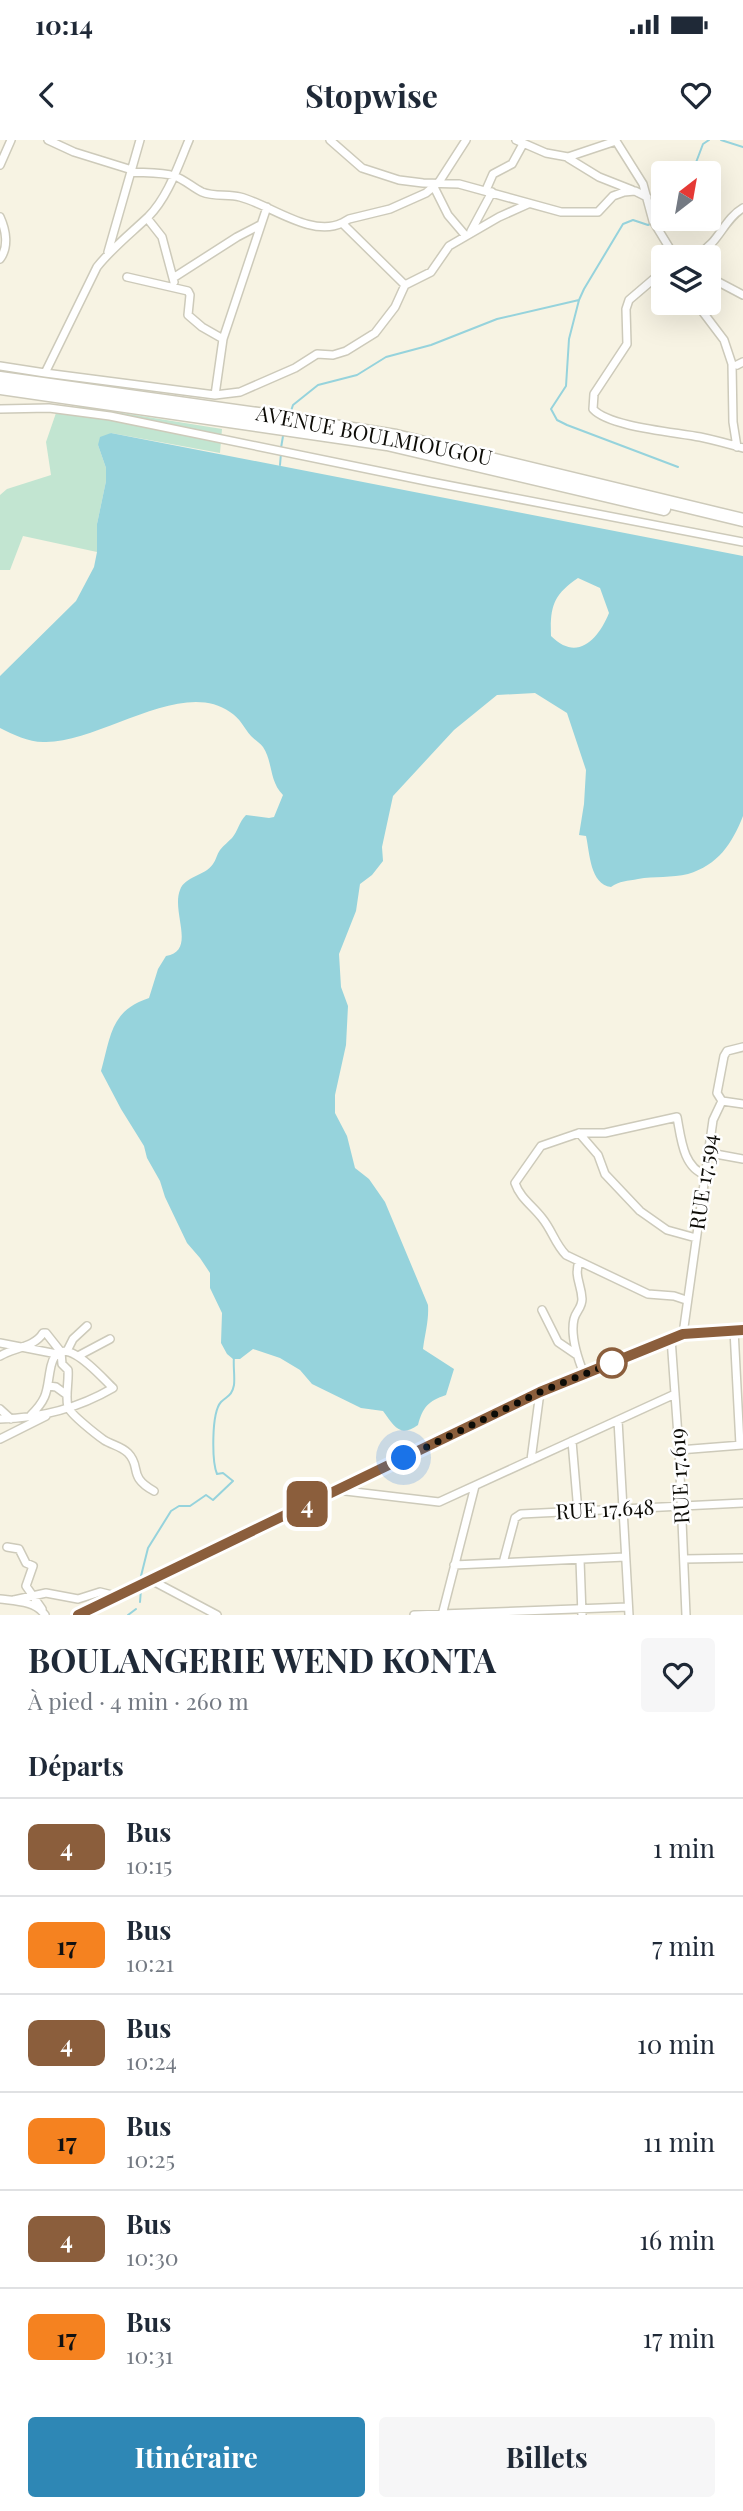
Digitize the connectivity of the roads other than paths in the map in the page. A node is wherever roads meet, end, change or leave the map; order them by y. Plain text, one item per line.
1 (11, 140) edge
2 (48, 140) edge
3 (140, 140) edge
4 (189, 140) edge
5 (330, 140) edge
6 (346, 140) edge
7 (466, 140) edge
8 (525, 143) edge
9 (339, 150) junction
10 (568, 158) junction
11 (0, 165) edge
12 (132, 171) junction
13 (175, 176) junction
14 (436, 184) junction
15 (489, 191) junction
16 (635, 191) junction
17 (647, 197) junction
18 (528, 204) junction
19 (267, 207) junction
20 (743, 208) edge
21 (0, 217) edge
22 (147, 218) junction
23 (342, 223) junction
24 (260, 225) junction
25 (468, 234) junction
26 (670, 245) edge
27 (709, 245) edge
28 (3, 246) edge
29 (108, 252) junction
30 (0, 259) edge
31 (127, 277) dead end
32 (173, 278) junction
33 (651, 281) edge
34 (721, 283) edge
35 (405, 285) junction
36 (178, 288) junction
37 (743, 295) edge
38 (705, 315) edge
39 (223, 339) junction
40 (0, 366) edge
41 (736, 366) edge
42 (45, 373) junction
43 (0, 378) edge
44 (0, 388) edge
45 (215, 394) junction
46 (0, 409) edge
47 (258, 419) junction
48 (306, 426) junction
49 (740, 447) edge
50 (743, 520) edge
51 (743, 528) edge
52 (743, 542) edge
53 (743, 1047) edge
54 (722, 1101) junction
55 (743, 1104) edge
56 (579, 1133) junction
57 (710, 1153) junction
58 (743, 1158) edge
59 (706, 1175) junction
60 (696, 1238) junction
61 (579, 1261) junction
62 (686, 1300) junction
63 (541, 1310) dead end
64 (87, 1326) dead end
65 (741, 1329) edge
66 (683, 1334) junction
67 (671, 1338) junction
68 (110, 1339) dead end
69 (34, 1342) junction
70 (0, 1343) edge
71 (18, 1348) junction
72 (40, 1352) junction
73 (62, 1353) junction
74 (577, 1355) junction
75 (0, 1356) edge
76 (78, 1356) junction
77 (584, 1374) junction
78 (49, 1386) junction
79 (740, 1390) edge
80 (540, 1392) junction
81 (675, 1394) junction
82 (67, 1395) junction
83 (0, 1409) edge
84 (68, 1409) junction
85 (32, 1415) junction
86 (48, 1415) junction
87 (0, 1419) edge
88 (11, 1419) junction
89 (618, 1420) junction
90 (0, 1439) edge
91 (572, 1441) junction
92 (741, 1445) edge
93 (679, 1450) junction
94 (531, 1460) junction
95 (475, 1486) junction
96 (337, 1490) junction
97 (153, 1491) dead end
98 (743, 1503) edge
99 (681, 1506) junction
100 (623, 1509) junction
101 (578, 1512) junction
102 (7, 1547) dead end
103 (625, 1557) junction
104 (743, 1558) edge
105 (684, 1559) junction
106 (580, 1560) junction
107 (503, 1563) junction
108 (454, 1565) junction
109 (151, 1580) junction
110 (120, 1595) junction
111 (34, 1597) junction
112 (0, 1599) edge
113 (14, 1600) junction
114 (628, 1611) edge
115 (43, 1612) edge
116 (582, 1612) edge
117 (442, 1614) edge
118 (78, 1615) edge
119 (217, 1615) edge
120 (414, 1615) edge
121 (686, 1615) edge

1 - 11 street
2 - 12 street
3 - 12 street
4 - 13 street
5 - 9 street
6 - 9 street
7 - 14 street
8 - 10 street
8 - 15 street
9 - 14 street
10 - 16 street
10 - 17 street
12 - 13 street
12 - 29 street
13 - 19 street
13 - 22 street
14 - 15 street
14 - 23 street
14 - 25 street
15 - 18 street
15 - 25 street
16 - 17 street
16 - 18 street
17 - 26 street
18 - 25 street
19 - 23 street
19 - 24 street
20 - 27 street
21 - 28 street
22 - 29 street
22 - 32 street
23 - 35 street
24 - 32 street
24 - 39 street
25 - 35 street
28 - 30 street
29 - 42 street
31 - 36 street
32 - 36 street
33 - 49 street
34 - 37 street
35 - 45 street
36 - 39 street
38 - 41 street
39 - 45 street
40 - 42 street
41 - 49 street
42 - 45 street
43 - 47 highway, AVENUE BOULMIOUGOU
44 - 47 highway, AVENUE BOULMIOUGOU
46 - 52 street
47 - 48 highway, AVENUE BOULMIOUGOU
48 - 50 highway, AVENUE BOULMIOUGOU
48 - 51 highway, AVENUE BOULMIOUGOU
53 - 54 street, RUE 17.594
54 - 55 street
54 - 57 street, RUE 17.594
56 - 59 street
56 - 60 street
56 - 61 street
57 - 58 street
57 - 59 street, RUE 17.594
59 - 60 street, RUE 17.594
60 - 62 street, RUE 17.594
61 - 62 street
61 - 74 street
62 - 66 street, RUE 17.594
63 - 74 street
64 - 73 street
65 - 66 street
65 - 79 street
66 - 67 street
67 - 77 street
67 - 81 street, RUE 17.619
68 - 76 street
69 - 71 street
69 - 72 street
69 - 73 street
70 - 71 street
71 - 72 street
71 - 75 street
72 - 73 street
73 - 76 street
73 - 78 street
73 - 82 street
74 - 77 street
76 - 84 street
77 - 80 street
78 - 82 street
78 - 85 street
79 - 92 street
80 - 94 street
80 - 96 street
81 - 89 street
81 - 93 street, RUE 17.619
82 - 84 street
83 - 88 street
84 - 86 street
84 - 97 street
85 - 86 street
85 - 88 street
86 - 90 street
87 - 88 street
89 - 91 street
89 - 100 street
91 - 94 street
91 - 101 street
92 - 93 street
93 - 99 street, RUE 17.619
94 - 95 street
95 - 96 street
95 - 108 street
96 - 109 street
98 - 99 street, RUE 17.648
99 - 100 street, RUE 17.648
99 - 105 street, RUE 17.619
100 - 101 street, RUE 17.648
100 - 103 street
101 - 107 street, RUE 17.648
102 - 111 street
103 - 106 street
103 - 114 street
104 - 105 street
105 - 121 street, RUE 17.619
106 - 107 street
106 - 116 street
107 - 108 street
108 - 117 street
109 - 110 street
109 - 119 street
110 - 111 street
110 - 118 street
111 - 113 street
111 - 115 street
112 - 113 street
113 - 115 street
114 - 116 street
116 - 117 street
117 - 120 street

